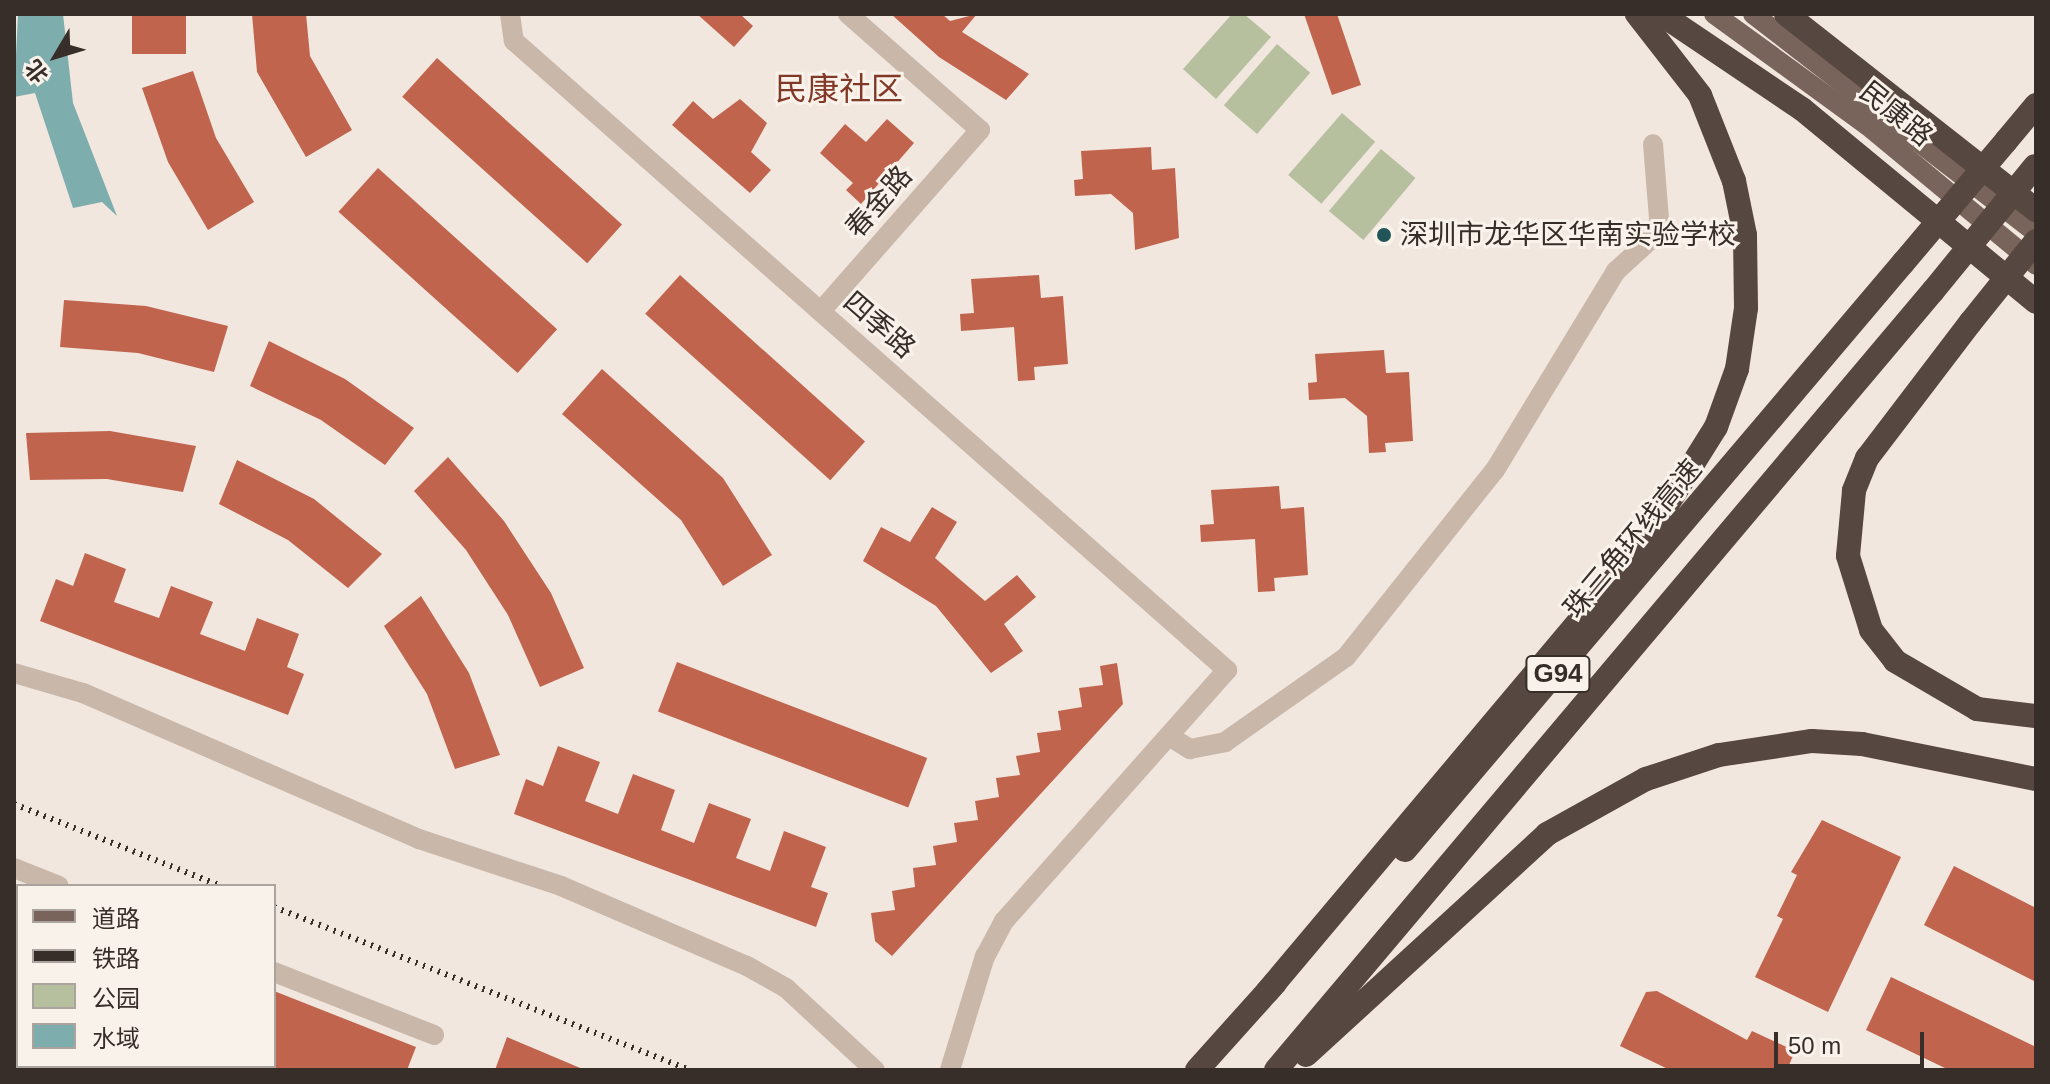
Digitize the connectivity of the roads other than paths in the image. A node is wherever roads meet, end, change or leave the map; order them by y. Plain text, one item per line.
1 (510, 14) edge
2 (848, 14) edge
3 (1637, 14) edge
4 (1661, 14) edge
5 (1714, 14) edge
6 (1753, 14) edge
7 (1786, 14) edge
8 (2036, 105) edge
9 (1653, 144) dead end
10 (2036, 166) edge
11 (2036, 210) edge
12 (2036, 233) edge
13 (2036, 241) edge
14 (2036, 265) edge
15 (2036, 302) edge
16 (821, 311) junction
17 (14, 673) edge
18 (2036, 716) edge
19 (1169, 736) junction
20 (2036, 779) edge
21 (14, 868) edge
22 (54, 884) edge
23 (276, 973) edge
24 (1267, 992) junction
25 (434, 1035) dead end
26 (875, 1070) edge
27 (950, 1070) edge
28 (1197, 1070) edge
29 (1276, 1070) edge
30 (1289, 1070) edge

1 - 16 street, 四季路
2 - 16 street, 春金路
3 - 24 highway
4 - 15 highway
5 - 14 main road, 民康路
6 - 12 main road, 民康路
7 - 11 highway
8 - 24 highway, 珠三角环线高速 / G94, bridge
9 - 19 street
10 - 29 highway, G94, bridge
13 - 18 highway, bridge
16 - 19 street, 四季路
17 - 26 street
19 - 27 street
20 - 30 highway
21 - 22 street
23 - 25 street
24 - 28 highway, 珠三角环线高速 / G94

